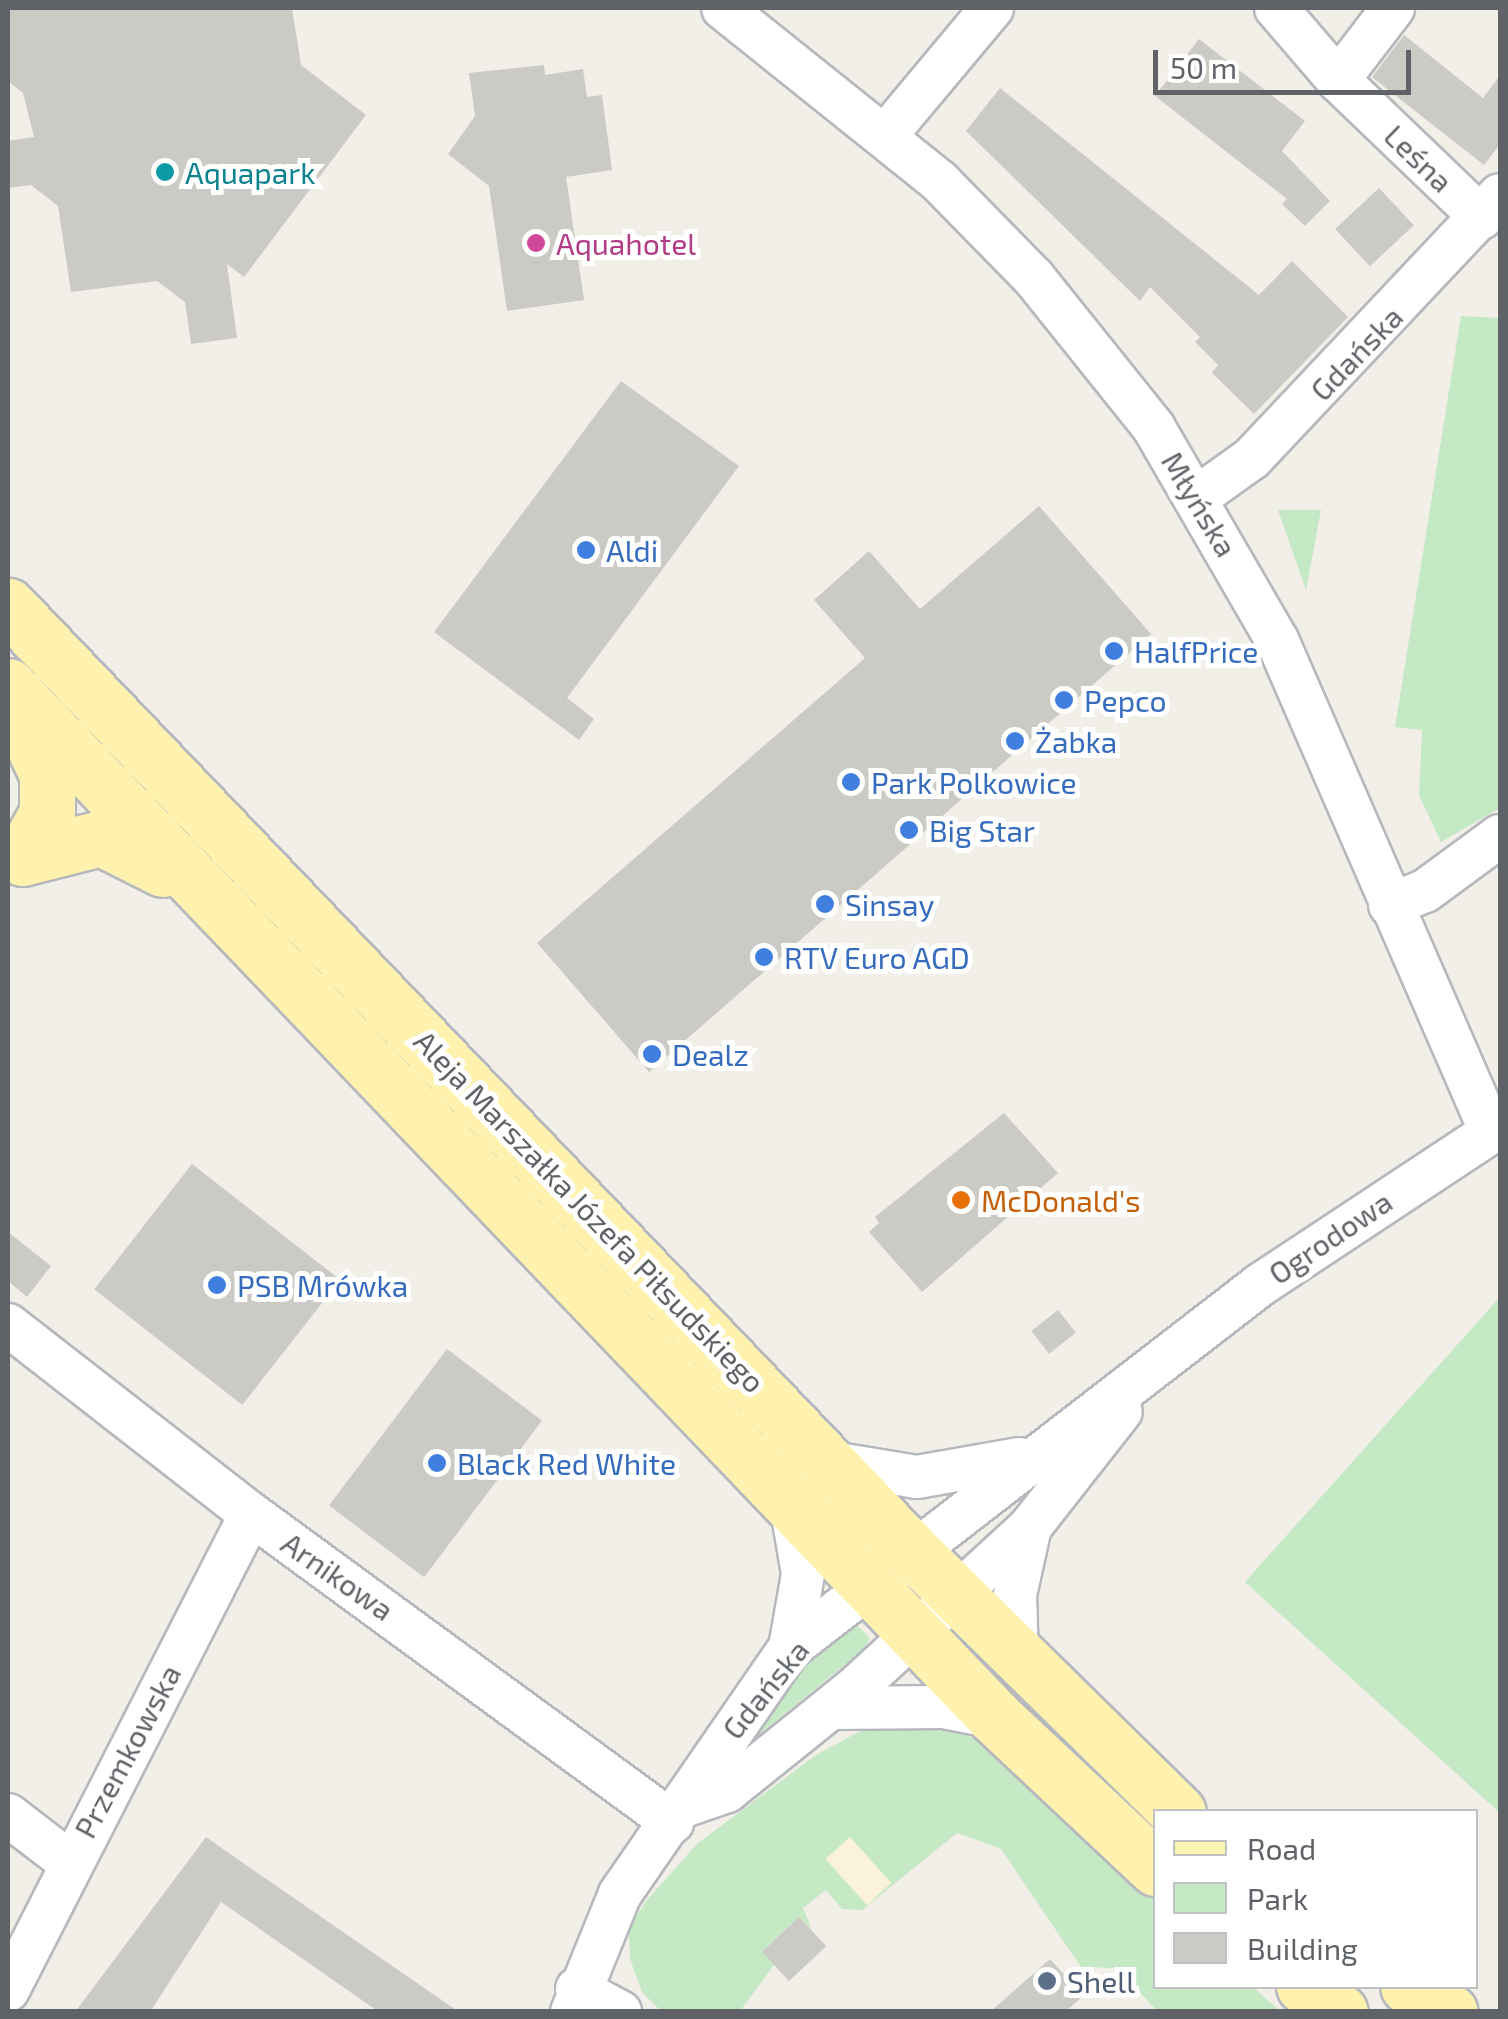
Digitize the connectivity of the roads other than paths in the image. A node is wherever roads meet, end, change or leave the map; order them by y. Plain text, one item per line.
1 (723, 8) edge
2 (992, 8) edge
3 (1276, 8) edge
4 (1394, 8) edge
5 (1338, 80) junction
6 (886, 136) junction
7 (1491, 207) edge
8 (1199, 496) junction
9 (8, 606) edge
10 (8, 686) edge
11 (8, 694) edge
12 (1500, 836) edge
13 (15, 865) edge
14 (192, 887) junction
15 (1390, 905) junction
16 (1496, 1129) edge
17 (8, 1324) edge
18 (1167, 1358) junction
19 (1034, 1456) junction
20 (832, 1463) junction
21 (790, 1504) junction
22 (251, 1514) junction
23 (1030, 1527) junction
24 (911, 1550) junction
25 (868, 1586) junction
26 (956, 1593) junction
27 (916, 1631) junction
28 (790, 1648) junction
29 (1017, 1657) junction
30 (832, 1708) junction
31 (995, 1717) junction
32 (1175, 1809) edge
33 (8, 1814) edge
34 (678, 1814) junction
35 (69, 1862) junction
36 (1153, 1865) edge
37 (1308, 1989) edge
38 (1413, 1989) edge
39 (8, 1990) edge
40 (575, 2000) edge
41 (620, 2012) edge
42 (1340, 2012) edge
43 (1450, 2012) edge

1 - 6 street, Młyńska
2 - 6 street
3 - 5 street, Leśna
4 - 5 street
5 - 7 street, Leśna
6 - 8 street, Młyńska
7 - 8 street, Gdańska
8 - 15 street, Młyńska
9 - 20 main road, Aleja Marszałka Józefa Piłsudskiego
10 - 14 main road, Aleja Marszałka Józefa Piłsudskiego
11 - 13 main road
12 - 15 street
13 - 14 main road
14 - 21 main road, Aleja Marszałka Józefa Piłsudskiego
15 - 16 street, Młyńska
16 - 18 street, Ogrodowa
17 - 22 street, Arnikowa
18 - 19 street, Ogrodowa
18 - 23 street, Ogrodowa
19 - 20 street
19 - 24 street, Ogrodowa
20 - 24 main road, Aleja Marszałka Józefa Piłsudskiego
21 - 25 main road, Aleja Marszałka Józefa Piłsudskiego
21 - 28 street
22 - 34 street, Arnikowa
22 - 35 street, Przemkowska
23 - 26 street, Ogrodowa
23 - 29 street
24 - 25 street, Gdańska
24 - 26 main road, Aleja Marszałka Józefa Piłsudskiego
25 - 27 main road, Aleja Marszałka Józefa Piłsudskiego
25 - 28 street, Gdańska
26 - 27 street, Ogrodowa
26 - 29 main road, Aleja Marszałka Józefa Piłsudskiego
27 - 30 street, Gdańska
27 - 31 main road, Aleja Marszałka Józefa Piłsudskiego
28 - 34 street, Gdańska
29 - 32 main road, Aleja Marszałka Józefa Piłsudskiego
30 - 31 street
30 - 34 street, Gdańska
31 - 36 main road, Aleja Marszałka Józefa Piłsudskiego
33 - 35 street
34 - 40 street, Gdańska
35 - 39 street, Przemkowska
37 - 42 main road
38 - 43 main road
40 - 41 street

